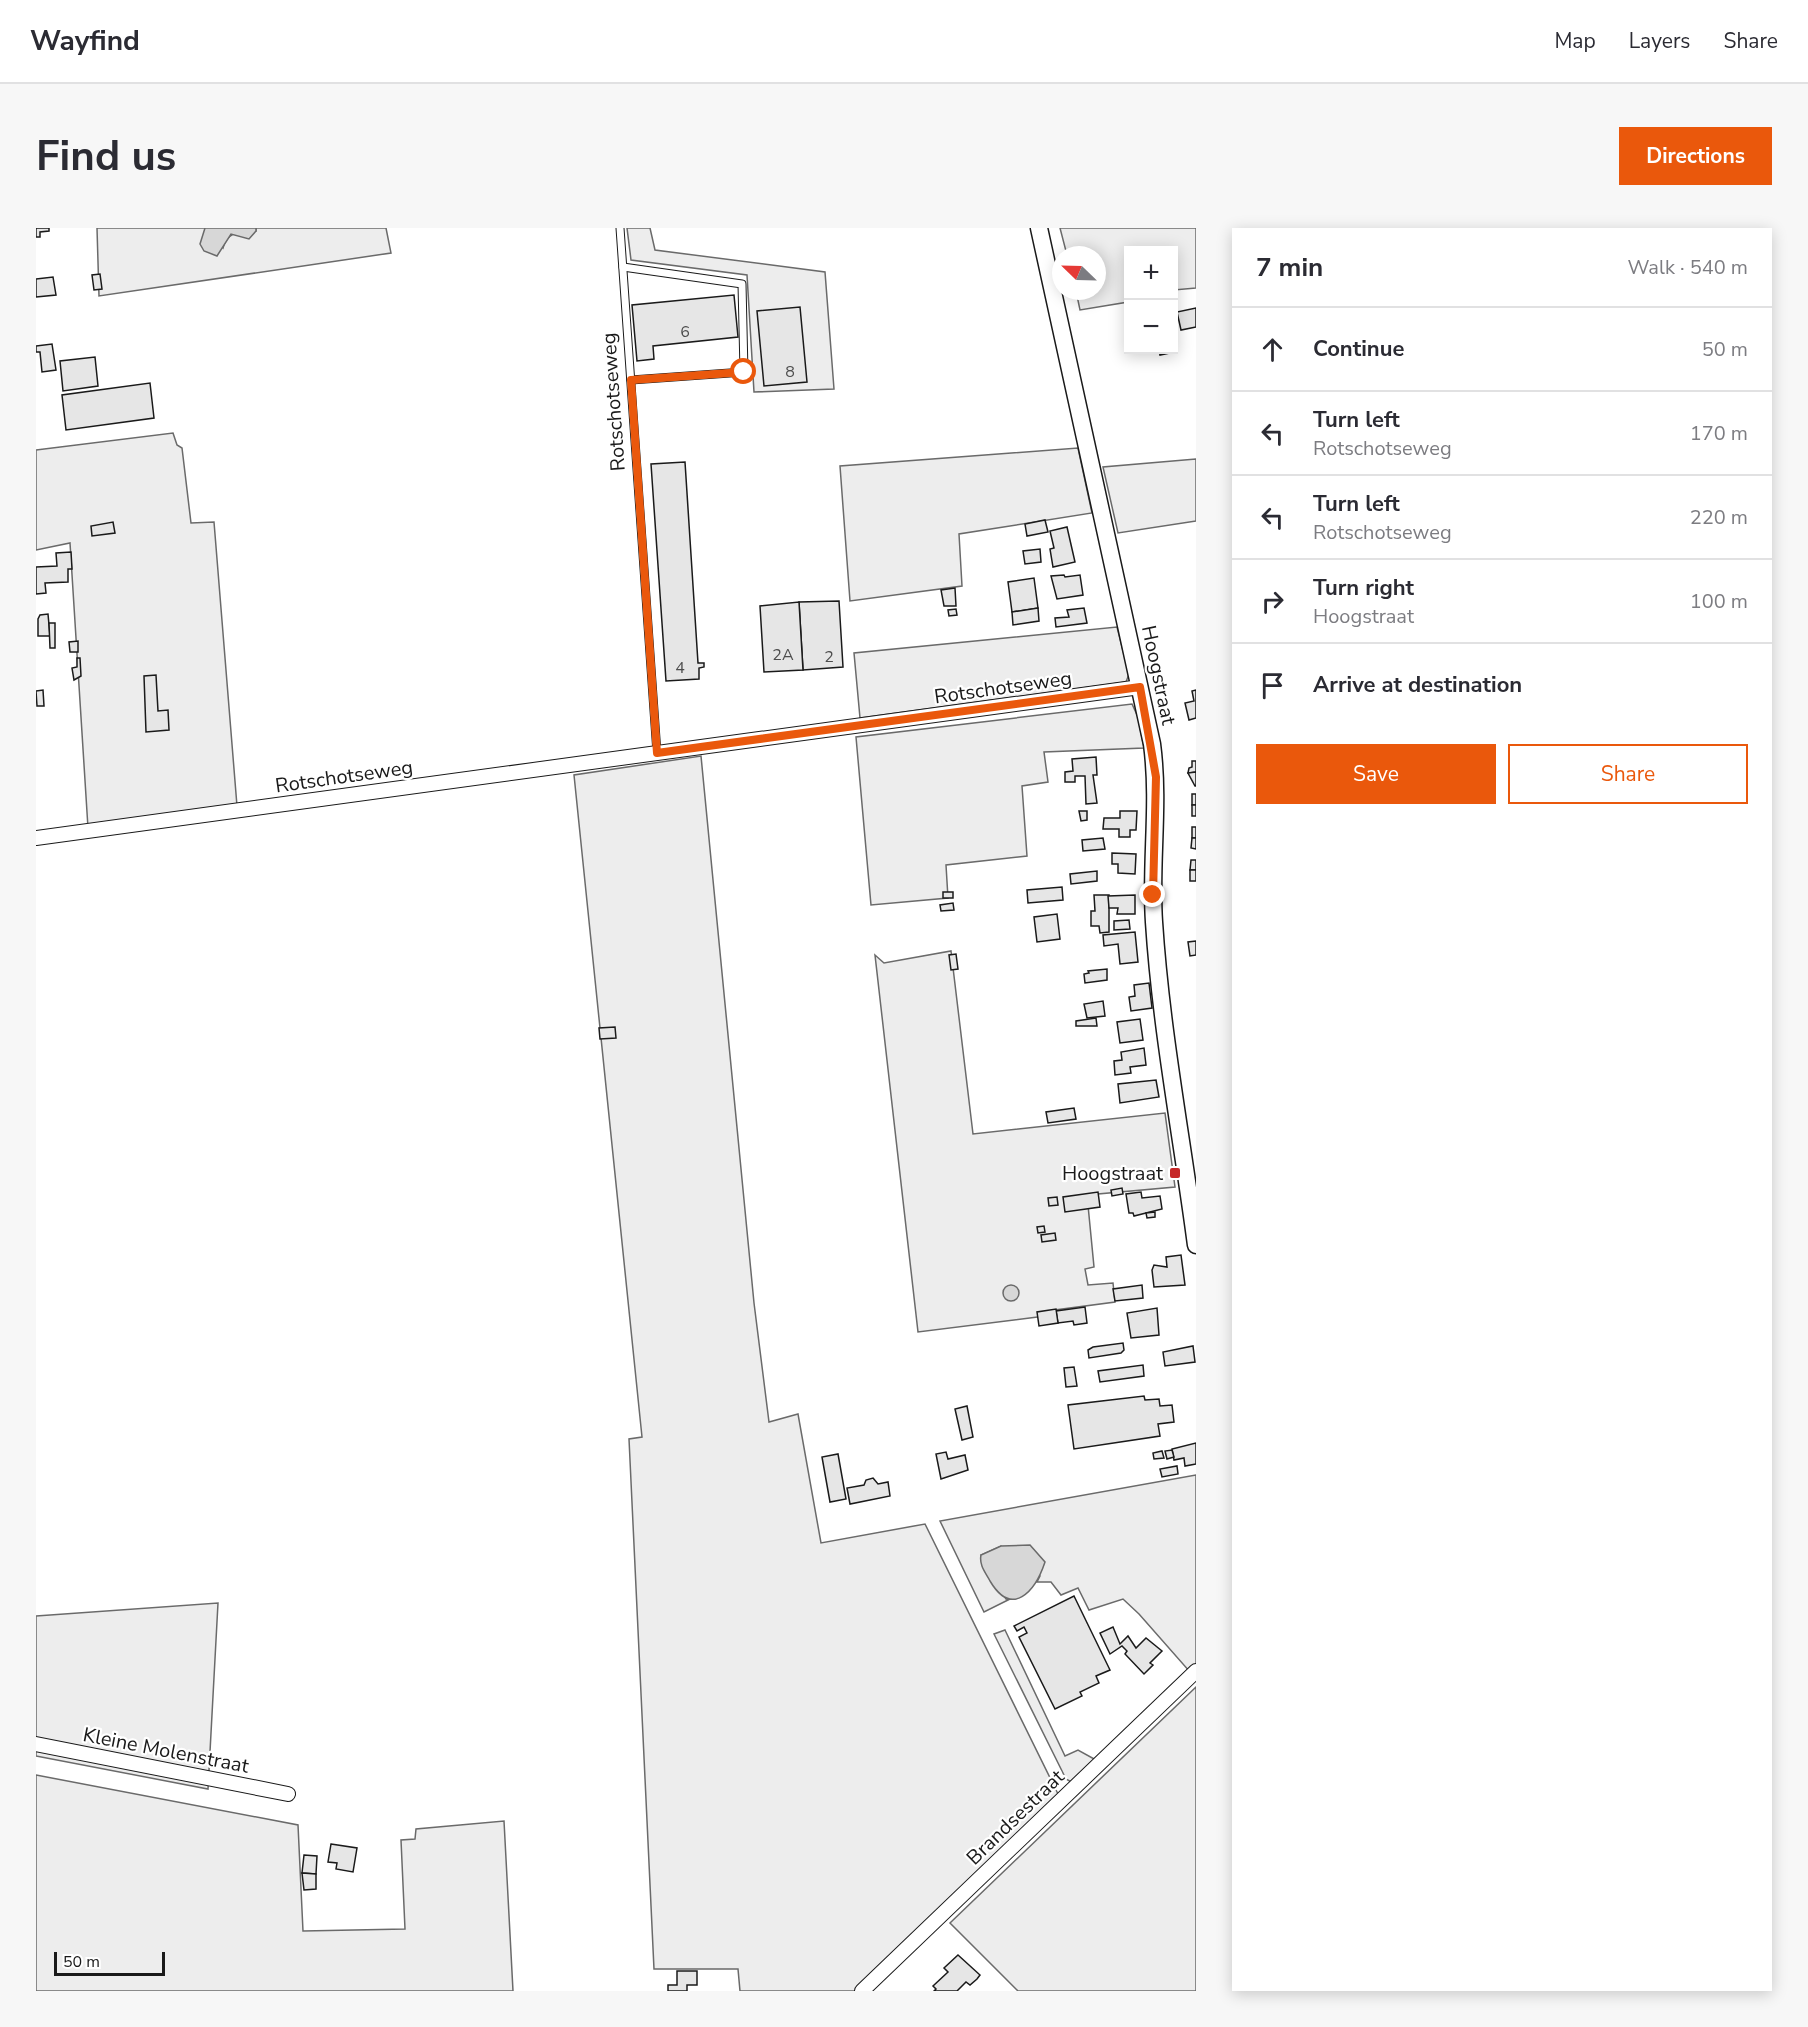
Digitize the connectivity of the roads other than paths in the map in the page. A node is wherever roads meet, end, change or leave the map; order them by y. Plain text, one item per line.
1 (620, 228) edge
2 (1039, 228) edge
3 (622, 267) junction
4 (631, 380) junction
5 (1140, 687) junction
6 (657, 753) junction
7 (36, 838) edge
8 (1196, 1245) edge
9 (1196, 1671) edge
10 (36, 1744) edge
11 (288, 1794) dead end
12 (862, 1991) edge

1 - 3 lane, Rotschotseweg
2 - 5 street, Hoogstraat
3 - 4 lane, Rotschotseweg
3 - 4 lane
4 - 6 lane, Rotschotseweg
5 - 6 street, Rotschotseweg
5 - 8 street, Hoogstraat
6 - 7 street, Rotschotseweg
9 - 12 street, Brandsestraat
10 - 11 street, Kleine Molenstraat

